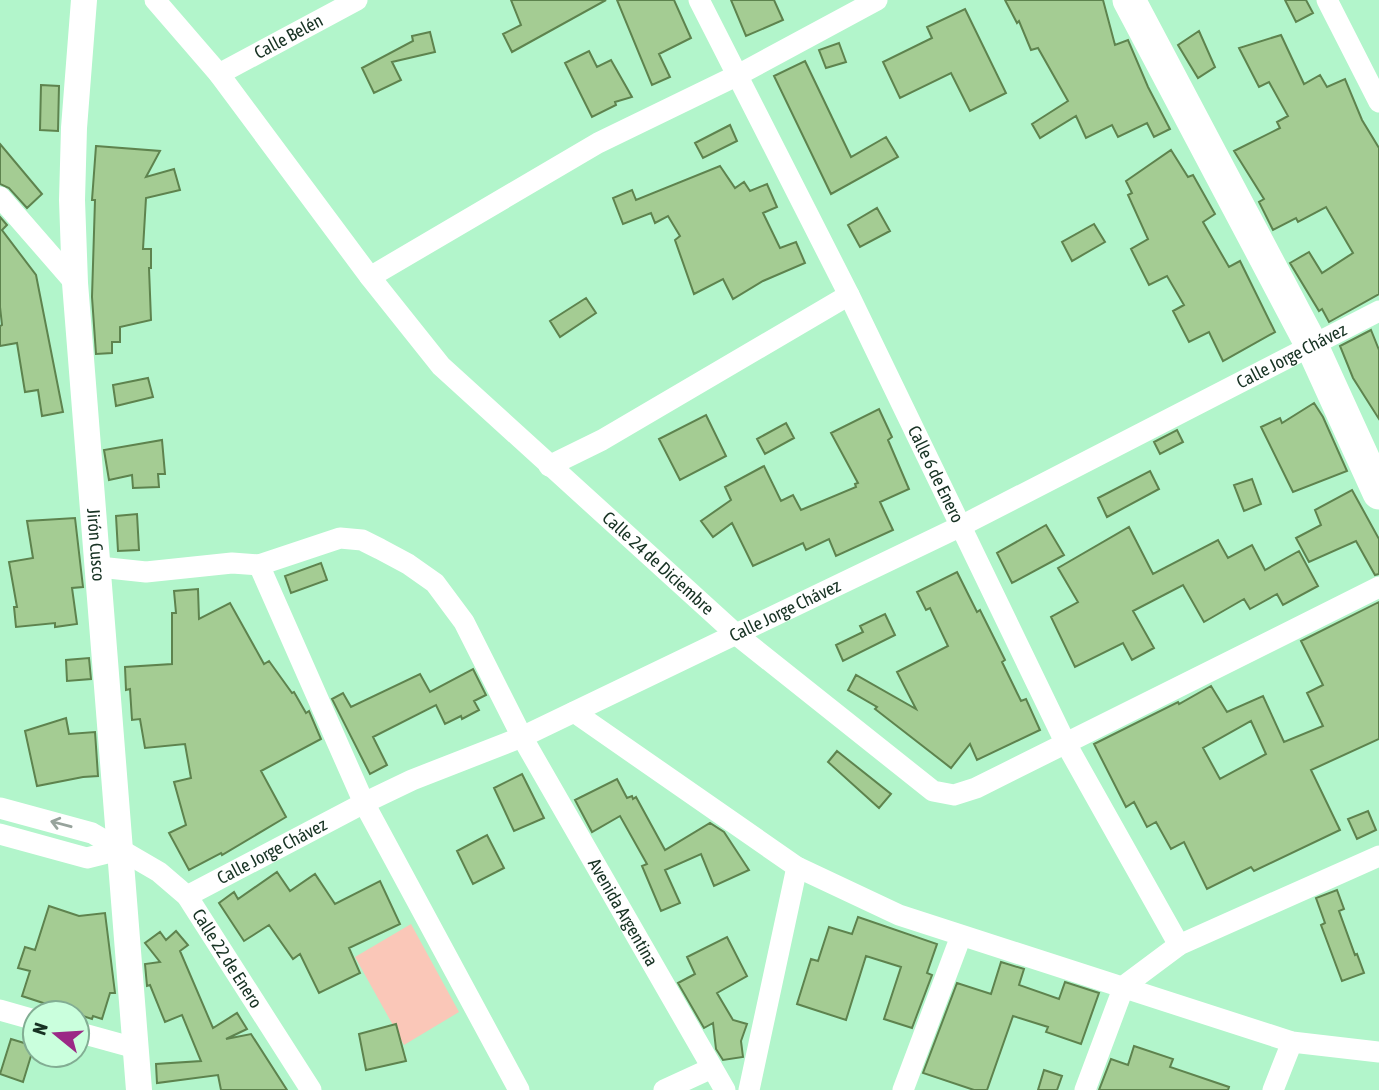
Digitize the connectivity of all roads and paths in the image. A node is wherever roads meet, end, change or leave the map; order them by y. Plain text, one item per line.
1 (84, 0) edge
2 (155, 0) edge
3 (357, 0) edge
4 (699, 0) edge
5 (877, 0) edge
6 (1129, 0) edge
7 (1327, 0) edge
8 (219, 74) junction
9 (738, 75) junction
10 (1378, 94) edge
11 (0, 197) edge
12 (370, 277) junction
13 (75, 283) junction
14 (849, 295) junction
15 (1379, 311) edge
16 (1312, 346) junction
17 (549, 466) junction
18 (1379, 493) edge
19 (960, 527) junction
20 (259, 565) junction
21 (99, 567) junction
22 (1379, 587) edge
23 (737, 635) junction
24 (574, 712) junction
25 (522, 737) junction
26 (1065, 742) junction
27 (364, 803) junction
28 (0, 808) edge
29 (0, 834) edge
30 (119, 850) junction
31 (1379, 856) edge
32 (797, 867) junction
33 (187, 896) junction
34 (961, 936) junction
35 (1179, 945) junction
36 (1124, 986) junction
37 (0, 1010) edge
38 (21, 1016) edge
39 (91, 1036) edge
40 (1292, 1042) junction
41 (135, 1048) junction
42 (1379, 1052) edge
43 (712, 1068) junction
44 (139, 1090) edge
45 (311, 1090) edge
46 (519, 1090) edge
47 (664, 1090) edge
48 (725, 1090) edge
49 (749, 1090) edge
50 (903, 1090) edge
51 (1085, 1090) edge
52 (1273, 1090) edge

1 - 13 street, Jirón Cusco
2 - 8 street, Calle 24 de Diciembre
3 - 8 street, Calle Belén
4 - 9 street, Calle 6 de Enero
5 - 9 street
6 - 16 main road
7 - 10 street
8 - 12 street, Calle 24 de Diciembre
9 - 12 street
9 - 14 street, Calle 6 de Enero
11 - 13 street
12 - 17 street, Calle 24 de Diciembre
13 - 21 street, Jirón Cusco
14 - 17 street
14 - 19 street, Calle 6 de Enero
15 - 16 street, Calle Jorge Chávez
16 - 18 main road
16 - 19 street, Calle Jorge Chávez
17 - 23 street, Calle 24 de Diciembre
19 - 23 street, Calle Jorge Chávez
19 - 26 street, Calle 6 de Enero
20 - 21 street
20 - 25 street, Avenida Argentina
20 - 27 street
21 - 30 street, Jirón Cusco
22 - 26 street
23 - 24 street, Calle Jorge Chávez
23 - 26 street, Calle 24 de Diciembre
24 - 25 street, Calle Jorge Chávez
24 - 32 street
25 - 27 street, Calle Jorge Chávez
25 - 43 street, Avenida Argentina
26 - 35 street, Calle 6 de Enero
27 - 33 street, Calle Jorge Chávez
27 - 46 street
30 -> 28 street, Calle 22 de Enero
29 - 30 street
30 - 33 street, Calle 22 de Enero
30 - 41 street, Jirón Cusco
31 - 35 street
32 - 34 street
32 - 49 street
33 - 45 street, Calle 22 de Enero
34 - 36 street
34 - 50 street
35 - 36 street
36 - 40 street
36 - 51 street
37 - 38 street
39 - 41 street
40 - 42 street
40 - 52 street
41 - 44 street, Jirón Cusco
43 - 47 street
43 - 48 street, Avenida Argentina

